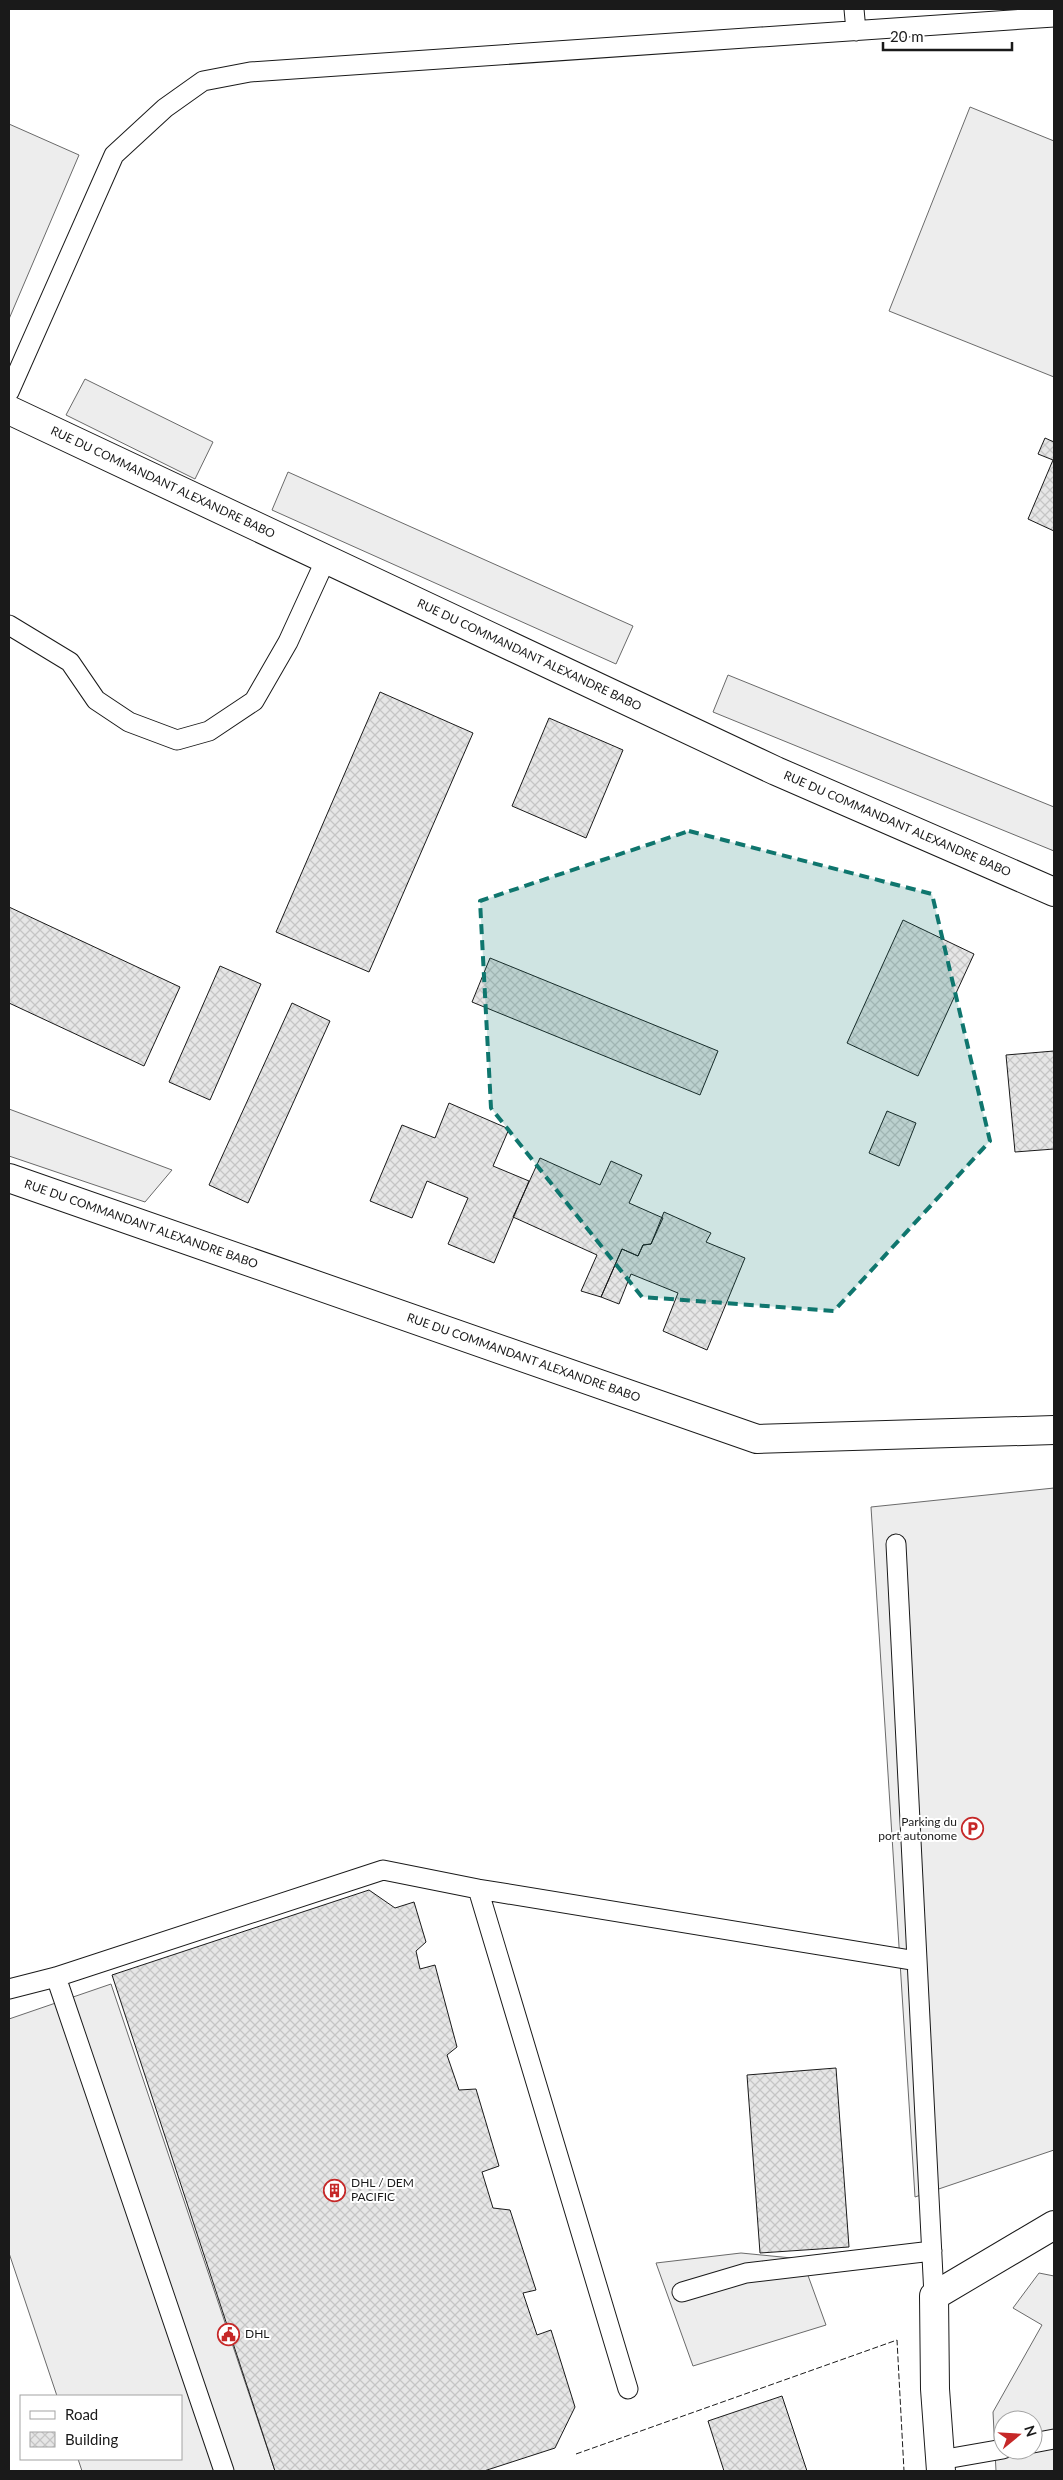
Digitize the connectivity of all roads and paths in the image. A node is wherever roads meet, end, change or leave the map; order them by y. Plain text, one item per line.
1 (854, 9) edge
2 (1054, 18) edge
3 (856, 31) junction
4 (9, 392) edge
5 (9, 410) edge
6 (326, 559) junction
7 (9, 625) edge
8 (1054, 892) edge
9 (9, 1178) edge
10 (1054, 1430) edge
11 (896, 1544) dead end
12 (478, 1889) junction
13 (917, 1961) junction
14 (56, 1978) junction
15 (9, 1989) edge
16 (1054, 2225) edge
17 (932, 2251) junction
18 (682, 2292) dead end
19 (934, 2296) junction
20 (628, 2388) dead end
21 (993, 2452) edge
22 (941, 2466) edge
23 (224, 2471) edge

1 - 3 lane
2 - 3 lane
3 - 4 lane
5 - 6 street, RUE DU COMMANDANT ALEXANDRE BABO
6 - 7 lane
6 - 8 street, RUE DU COMMANDANT ALEXANDRE BABO
9 - 10 street, RUE DU COMMANDANT ALEXANDRE BABO
11 - 13 lane
12 - 13 lane
12 - 14 lane
12 - 20 lane
13 - 17 lane
14 - 15 lane
14 - 23 lane
16 - 19 street
17 - 18 lane
17 - 19 lane
19 - 22 street
21 - 22 lane

